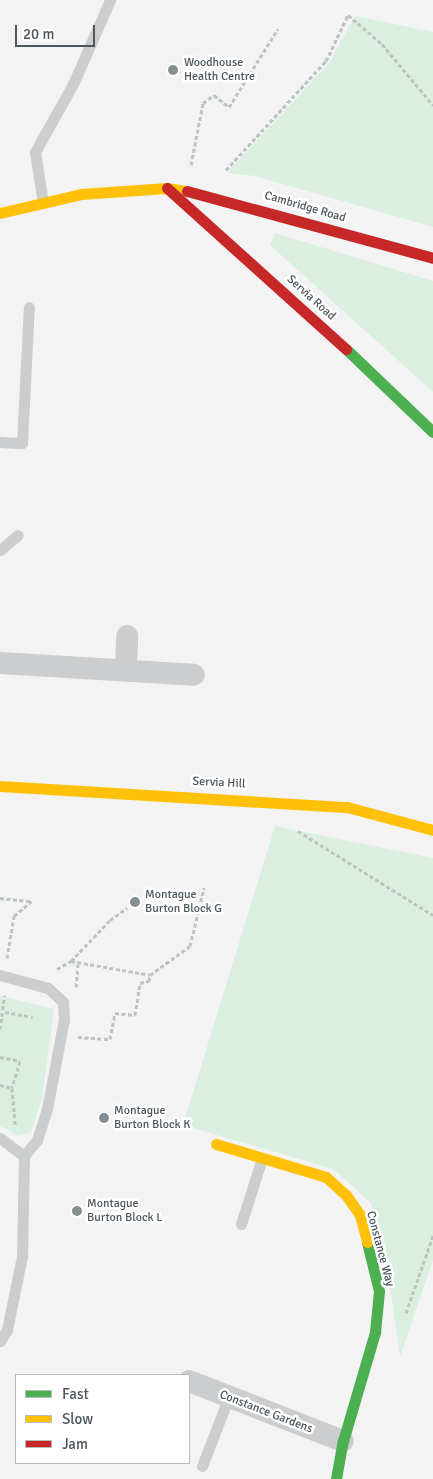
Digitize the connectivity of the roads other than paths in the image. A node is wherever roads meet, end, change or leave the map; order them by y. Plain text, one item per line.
1 (110, 0) edge
2 (168, 188) junction
3 (43, 203) junction
4 (0, 213) edge
5 (433, 258) edge
6 (29, 307) dead end
7 (433, 432) edge
8 (0, 442) edge
9 (18, 535) dead end
10 (0, 550) edge
11 (127, 636) dead end
12 (0, 663) edge
13 (126, 670) junction
14 (194, 675) dead end
15 (0, 786) edge
16 (433, 830) edge
17 (3, 976) edge
18 (0, 1138) edge
19 (216, 1144) dead end
20 (24, 1156) junction
21 (262, 1158) junction
22 (241, 1224) dead end
23 (0, 1341) edge
24 (190, 1381) edge
25 (228, 1399) junction
26 (343, 1441) junction
27 (202, 1466) dead end
28 (336, 1479) edge

1 - 3 lane
2 - 3 street, Cambridge Road
2 - 5 street, Cambridge Road
2 - 7 street, Servia Road
3 - 4 street, Cambridge Road
6 - 8 lane
9 - 10 lane
11 - 13 street
12 - 13 street
13 - 14 street
15 - 16 street, Servia Hill
17 - 20 lane
18 - 20 lane
19 - 21 street, Constance Way
20 - 23 lane
21 - 22 lane
21 - 26 street, Constance Way
24 - 25 street, Constance Gardens
25 - 26 street, Constance Gardens
25 - 27 lane
26 - 28 street, Constance Way

